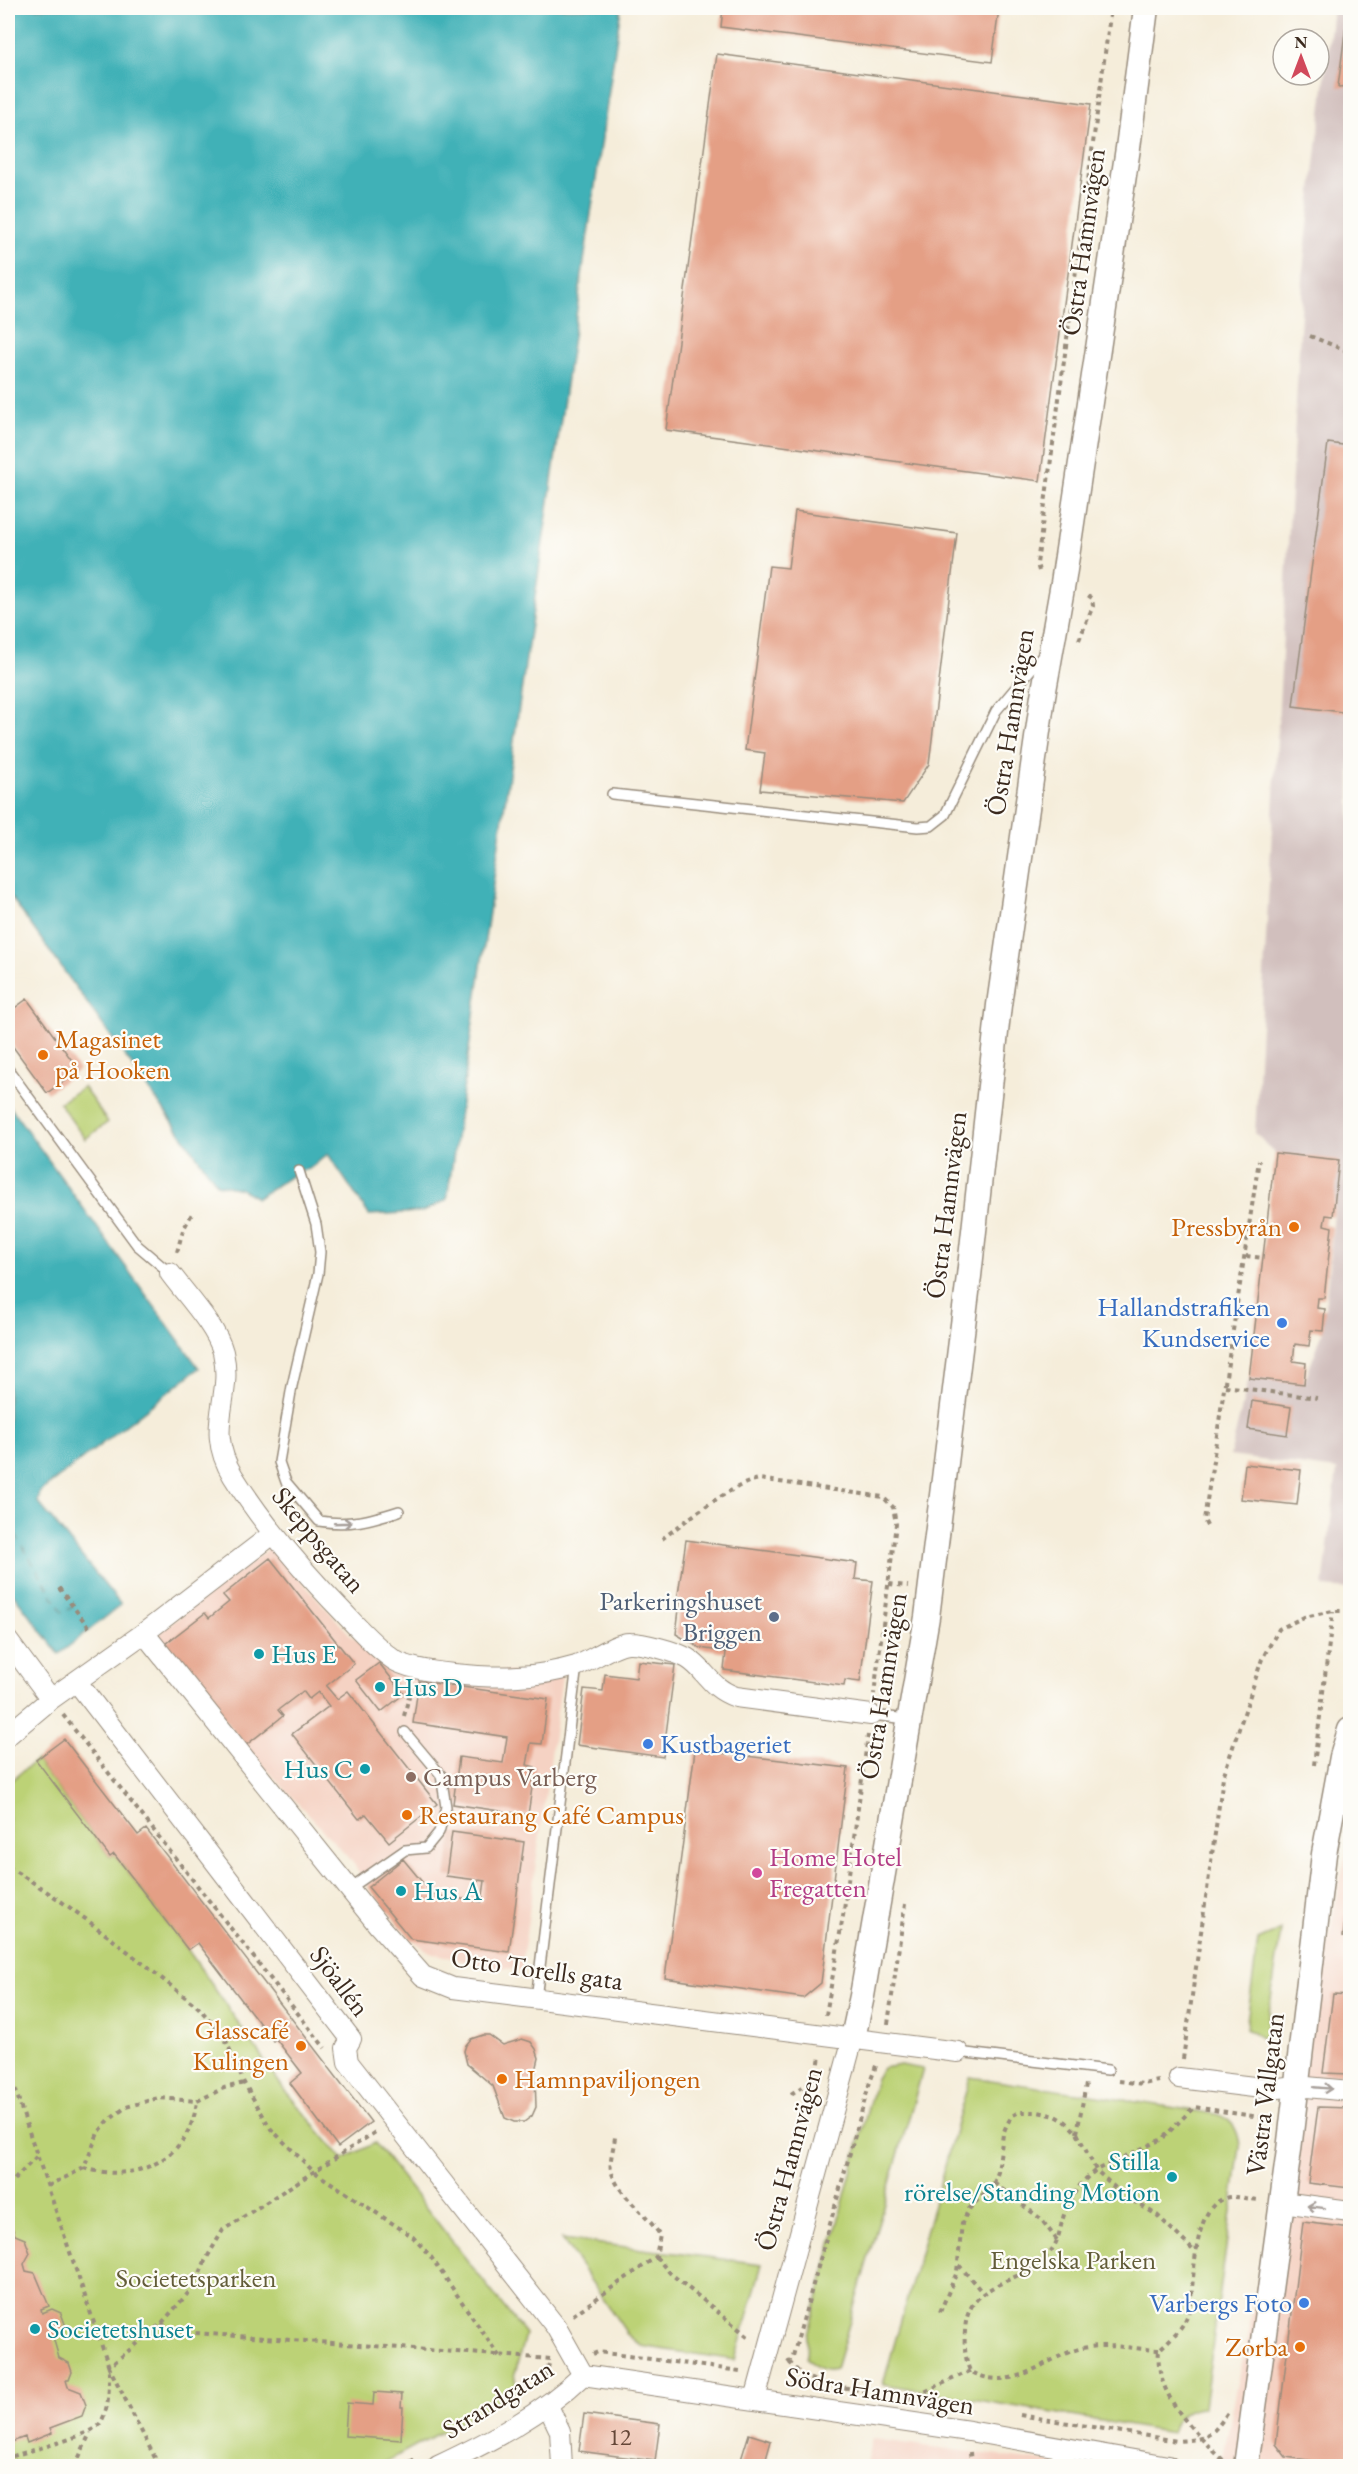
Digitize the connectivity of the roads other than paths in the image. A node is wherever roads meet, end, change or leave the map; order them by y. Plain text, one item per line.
1 (1146, 8) edge
2 (1052, 645) junction
3 (612, 794) dead end
4 (8, 1069) edge
5 (299, 1171) dead end
6 (170, 1273) joint
7 (399, 1511) dead end
8 (273, 1534) junction
9 (144, 1633) junction
10 (8, 1641) edge
11 (578, 1665) junction
12 (77, 1682) junction
13 (51, 1699) junction
14 (871, 1715) joint
15 (909, 1719) junction
16 (1350, 1730) edge
17 (405, 1732) road end
18 (8, 1735) edge
19 (349, 1889) junction
20 (536, 1999) junction
21 (853, 2038) junction
22 (958, 2052) joint
23 (1108, 2070) dead end
24 (1179, 2078) road end
25 (1296, 2086) junction
26 (1350, 2091) edge
27 (1282, 2202) junction
28 (1350, 2211) edge
29 (580, 2367) junction
30 (754, 2399) junction
31 (548, 2406) junction
32 (438, 2466) edge
33 (562, 2466) edge
34 (1168, 2466) edge
35 (1246, 2466) edge

1 - 2 street, Östra Hamnvägen
2 - 3 lane
2 - 15 street, Östra Hamnvägen
4 - 6 lane
5 -> 7 lane
6 - 8 street, Skeppsgatan
8 - 9 street
8 - 11 street, Skeppsgatan
9 - 12 street
9 - 19 street, Otto Torells gata
10 - 13 street
11 - 14 street, Skeppsgatan
11 - 20 lane
12 - 13 street
12 - 29 street, Sjöallén
13 - 18 street
14 - 15 lane, Skeppsgatan
15 - 21 street, Östra Hamnvägen
16 - 25 street, Västra Vallgatan
17 - 19 lane
19 - 20 street, Otto Torells gata
20 - 21 street, Otto Torells gata
21 - 22 street, Otto Torells gata
21 - 30 street, Östra Hamnvägen
22 - 23 lane, Otto Torells gata
24 - 25 street
25 -> 26 street
25 - 27 street, Västra Vallgatan
28 -> 27 street
27 - 35 street, Västra Vallgatan
29 - 30 street, Södra Hamnvägen
29 - 31 street, Strandgatan
30 - 34 street, Södra Hamnvägen
31 - 32 street, Strandgatan
31 - 33 street

